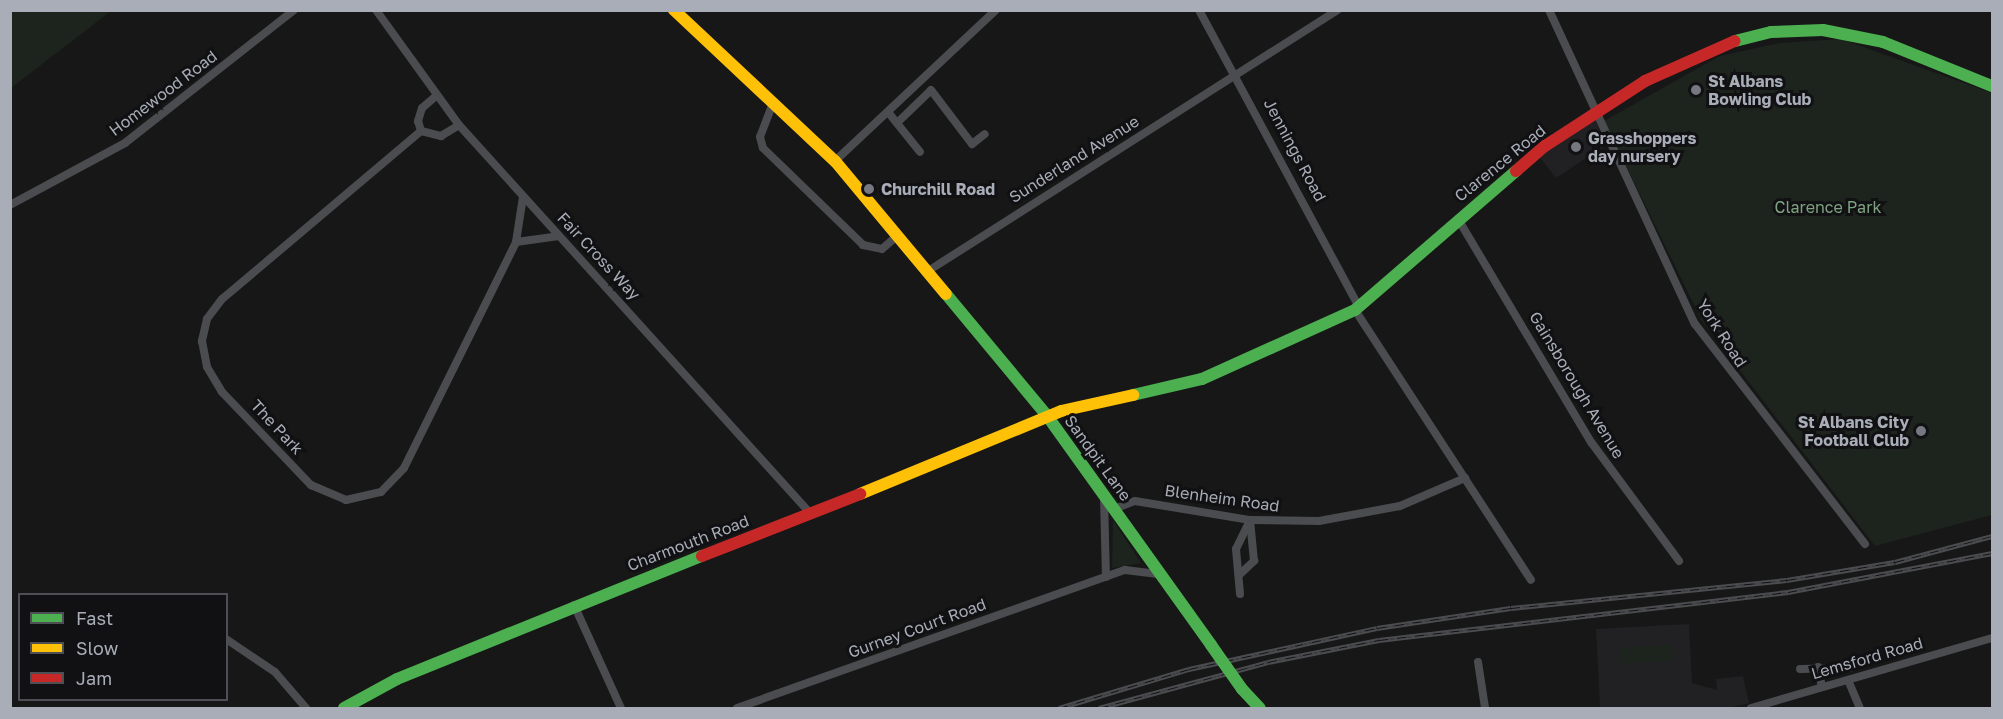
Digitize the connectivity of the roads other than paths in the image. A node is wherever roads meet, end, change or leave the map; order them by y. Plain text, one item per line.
1 (294, 10) edge
2 (376, 10) edge
3 (674, 10) edge
4 (996, 10) edge
5 (1199, 10) edge
6 (1337, 10) edge
7 (1549, 10) edge
8 (1237, 75) junction
9 (923, 80) junction
10 (1992, 86) edge
11 (931, 90) junction
12 (436, 96) junction
13 (773, 103) junction
14 (888, 112) junction
15 (1594, 112) junction
16 (897, 123) junction
17 (459, 125) junction
18 (421, 131) junction
19 (985, 134) dead end
20 (920, 152) dead end
21 (835, 161) junction
22 (523, 197) junction
23 (10, 205) edge
24 (1458, 219) junction
25 (559, 236) junction
26 (897, 236) junction
27 (516, 242) junction
28 (928, 271) junction
29 (1357, 308) junction
30 (1048, 417) junction
31 (1464, 477) junction
32 (1104, 497) junction
33 (1114, 509) junction
34 (810, 513) junction
35 (1250, 520) junction
36 (1865, 544) dead end
37 (1679, 561) dead end
38 (1160, 574) junction
39 (1239, 575) junction
40 (1106, 577) junction
41 (1531, 580) dead end
42 (1240, 594) dead end
43 (574, 605) junction
44 (1992, 638) edge
45 (228, 640) edge
46 (1478, 662) dead end
47 (1818, 667) junction
48 (1850, 668) dead end
49 (1800, 669) dead end
50 (1848, 680) junction
51 (1822, 687) junction
52 (1770, 706) edge
53 (306, 708) edge
54 (344, 708) edge
55 (621, 708) edge
56 (737, 708) edge
57 (1260, 708) edge
58 (1485, 708) edge
59 (1751, 708) edge
60 (1860, 708) edge

1 - 23 street, Homewood Road
2 - 12 street, Fair Cross Way
3 - 13 street, Sandpit Lane
4 - 9 street
5 - 8 street, Jennings Road
6 - 8 street, Sunderland Avenue
7 - 15 street, York Road
8 - 28 street, Sunderland Avenue
8 - 29 street, Jennings Road
9 - 11 street
9 - 14 street
10 - 15 street, Clarence Road
11 - 16 street
11 - 19 street
12 - 17 street, Fair Cross Way
12 - 18 street
13 - 21 street, Sandpit Lane
13 - 26 street
14 - 16 street
14 - 21 street
15 - 24 street, Clarence Road
15 - 36 street, York Road
16 - 20 street
17 - 18 street
17 - 22 street, Fair Cross Way
18 - 27 street, The Park
21 - 26 street, Sandpit Lane
22 - 25 street, Fair Cross Way
22 - 27 street, The Park
24 - 29 street, Clarence Road
24 - 37 street, Gainsborough Avenue
25 - 27 street
25 - 34 street, Fair Cross Way
26 - 28 street, Sandpit Lane
28 - 30 street, Sandpit Lane
29 - 30 street, Clarence Road
29 - 31 street, Jennings Road
30 - 32 street, Sandpit Lane
30 - 34 street, Charmouth Road
31 - 35 street, Blenheim Road
31 - 41 street, Jennings Road
32 - 33 street, Sandpit Lane
32 - 40 street
33 - 35 street, Blenheim Road
33 - 38 street, Sandpit Lane
34 - 43 street, Charmouth Road
35 - 39 street
35 - 39 street
38 - 40 street, Gurney Court Road
38 - 57 street, Sandpit Lane, bridge
39 - 42 street
40 - 56 street, Gurney Court Road
43 - 54 street, Charmouth Road
43 - 55 street
44 - 50 street, Lemsford Road
45 - 53 street
46 - 58 street
47 - 48 street
47 - 49 street
47 - 51 street
50 - 51 street, Lemsford Road
50 - 60 street
51 - 52 street, Lemsford Road
52 - 59 street, Lemsford Road

